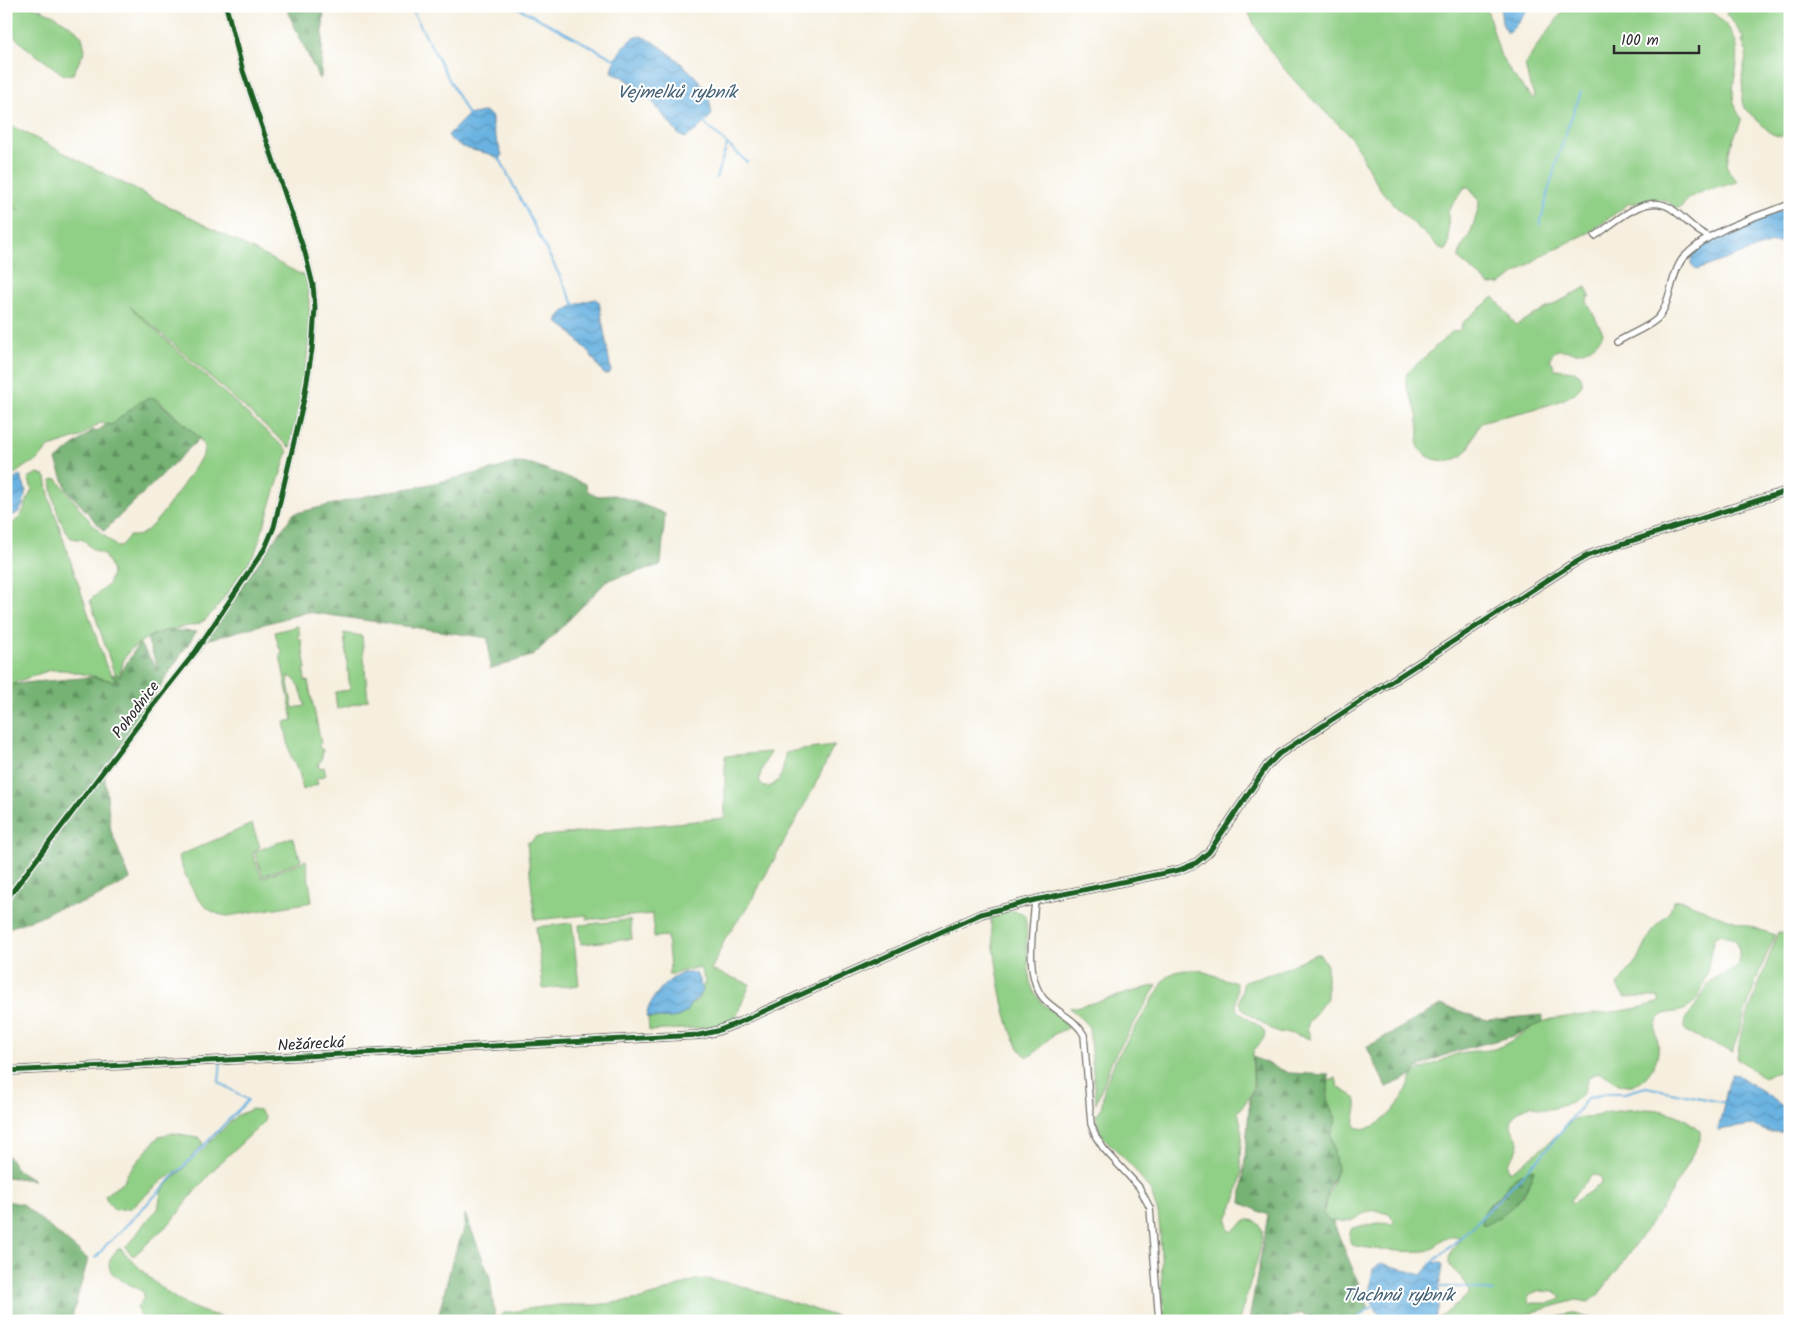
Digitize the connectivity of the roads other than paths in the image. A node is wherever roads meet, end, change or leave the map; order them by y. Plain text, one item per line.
1 (226, 6) edge
2 (1790, 204) edge
3 (1596, 236) dead end
4 (1709, 237) junction
5 (1617, 342) dead end
6 (1790, 490) edge
7 (6, 900) edge
8 (1035, 900) junction
9 (6, 1070) edge
10 (1159, 1321) edge

1 - 7 street, Pohodnice
2 - 4 street
3 - 4 street
4 - 5 street
6 - 8 street, Nežárecká
8 - 9 street, Nežárecká
8 - 10 street

